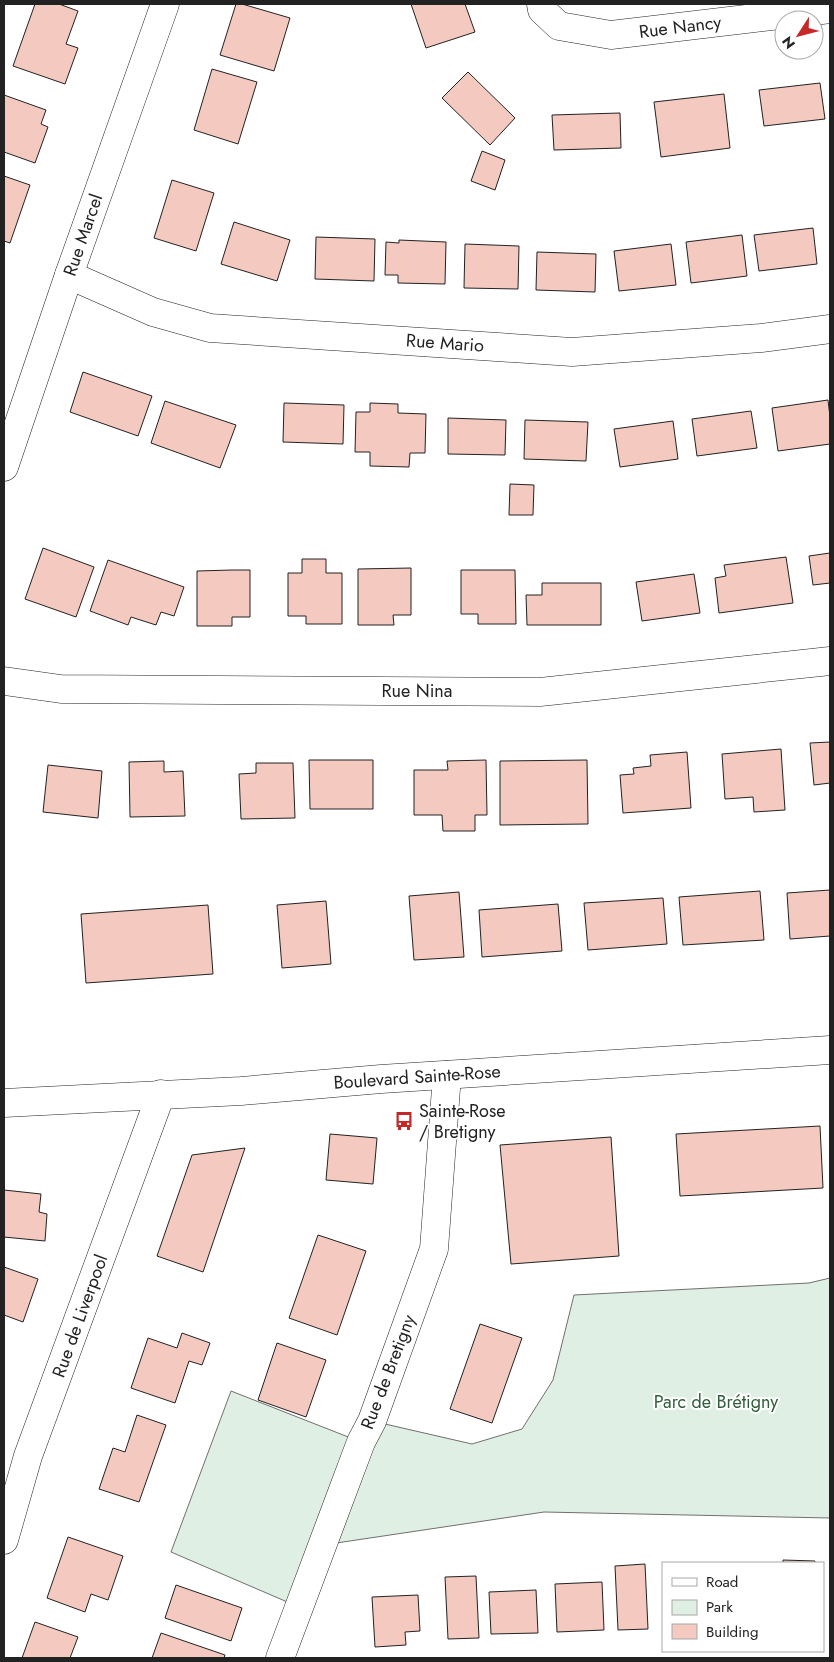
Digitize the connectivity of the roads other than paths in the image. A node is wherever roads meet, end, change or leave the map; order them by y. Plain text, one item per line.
1 (165, 4) edge
2 (542, 4) edge
3 (830, 9) edge
4 (69, 276) junction
5 (830, 329) edge
6 (4, 467) edge
7 (830, 661) edge
8 (4, 680) edge
9 (830, 1050) edge
10 (447, 1075) junction
11 (161, 1094) junction
12 (4, 1103) edge
13 (4, 1540) edge
14 (280, 1658) edge

1 - 4 street, Rue Marcel
2 - 3 street, Rue Nancy
4 - 5 street, Rue Mario
4 - 6 street, Rue Marcel
7 - 8 street, Rue Nina
9 - 10 street, Boulevard Sainte-Rose
10 - 11 street, Boulevard Sainte-Rose
10 - 14 street, Rue de Bretigny
11 - 12 street, Boulevard Sainte-Rose
11 - 13 street, Rue de Liverpool

